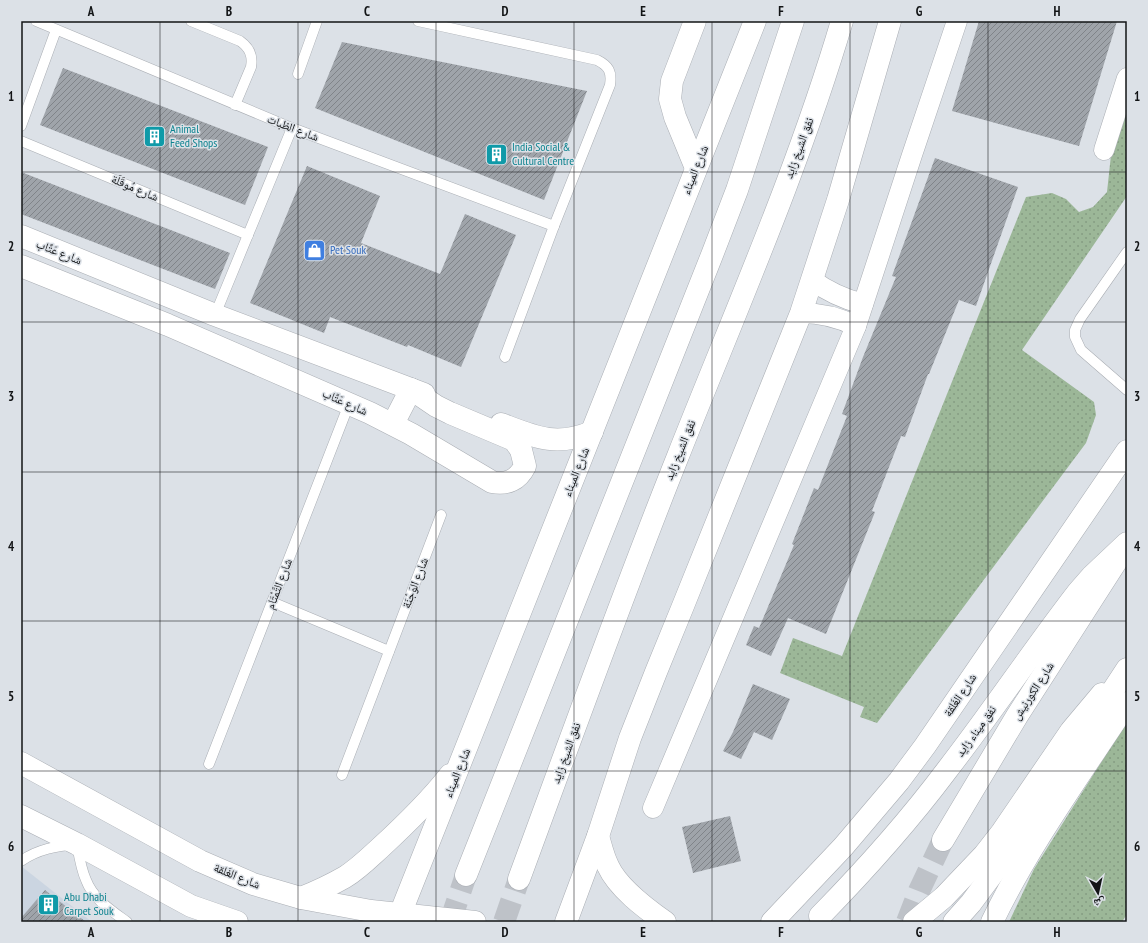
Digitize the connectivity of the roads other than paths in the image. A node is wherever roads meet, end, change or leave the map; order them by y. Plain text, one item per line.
1 (36, 21) edge
2 (191, 21) edge
3 (317, 21) edge
4 (418, 21) edge
5 (695, 21) edge
6 (754, 21) edge
7 (793, 21) edge
8 (842, 21) edge
9 (890, 21) edge
10 (957, 21) edge
11 (56, 30) junction
12 (298, 74) dead end
13 (1127, 78) edge
14 (235, 105) junction
15 (21, 126) edge
16 (292, 128) junction
17 (21, 141) edge
18 (1104, 150) dead end
19 (696, 168) junction
20 (554, 226) junction
21 (21, 236) edge
22 (248, 236) junction
23 (1127, 252) edge
24 (21, 266) edge
25 (812, 280) junction
26 (863, 304) junction
27 (801, 313) junction
28 (216, 315) junction
29 (856, 326) junction
30 (505, 357) dead end
31 (411, 389) junction
32 (1127, 390) edge
33 (349, 404) junction
34 (393, 424) junction
35 (592, 432) junction
36 (1127, 452) edge
37 (441, 515) dead end
38 (1127, 544) edge
39 (272, 602) junction
40 (389, 650) junction
41 (1127, 665) edge
42 (1127, 669) edge
43 (1127, 703) edge
44 (464, 754) junction
45 (21, 763) edge
46 (209, 764) dead end
47 (342, 775) dead end
48 (653, 808) dead end
49 (21, 816) edge
50 (598, 836) junction
51 (943, 840) tunnel mouth
52 (77, 844) junction
53 (21, 862) edge
54 (466, 875) tunnel mouth
55 (519, 879) tunnel mouth
56 (301, 898) junction
57 (195, 914) edge
58 (820, 916) dead end
59 (373, 917) edge
60 (399, 918) edge
61 (127, 922) edge
62 (237, 922) edge
63 (475, 922) edge
64 (566, 922) edge
65 (665, 922) edge
66 (772, 922) edge
67 (914, 922) edge
68 (954, 922) edge
69 (992, 922) edge

1 - 11 lane, شارع الظبات
2 - 14 lane
3 - 12 lane
4 - 20 lane
5 - 19 main road
6 - 19 main road, شارع الميناء
7 - 54 main road
8 - 55 main road, نفق الشيخ زايد
9 - 25 main road
10 - 26 street
11 - 14 lane, شارع الظبات
11 - 15 lane
13 - 18 street
14 - 16 lane, شارع الظبات
16 - 20 lane, شارع الظبات
16 - 22 lane
17 - 22 lane, شارع مُوقَلَة
19 - 35 main road, شارع الميناء
20 - 30 lane
21 - 28 main road, شارع عَتَّاب
22 - 28 lane
23 - 32 lane
24 - 33 main road, شارع عَتَّاب
25 - 26 street
25 - 27 main road
26 - 29 street
27 - 29 street
27 - 50 main road
28 - 31 main road, شارع عَتَّاب
29 - 48 street
31 - 34 main road
31 - 34 main road, شارع عَتَّاب
31 - 35 main road, شارع عَتَّاب
33 - 34 main road, شارع عَتَّاب
33 - 39 lane, شارع التَّمْتَام
35 - 44 main road, شارع الميناء
36 - 66 main road, شارع الغَلقة
37 - 40 lane, شارع الوَجْنَة
38 - 51 main road, شارع الكورنيش
38 - 58 main road, نفق ميناء زايد
39 - 40 lane
39 - 46 lane, شارع التَّمْتَام
40 - 47 lane, شارع الوَجْنَة
41 - 67 main road
42 - 68 main road
43 - 69 main road
44 - 56 main road
44 - 60 main road, شارع الميناء
45 - 56 main road, شارع الغَلقة
49 - 52 main road
50 - 64 main road
50 - 65 main road
52 - 53 lane
52 - 57 main road
52 - 61 lane
56 - 59 main road, شارع الغَلقة
57 - 62 main road
59 - 60 main road, شارع الغَلقة
60 - 63 main road, شارع الغَلقة

